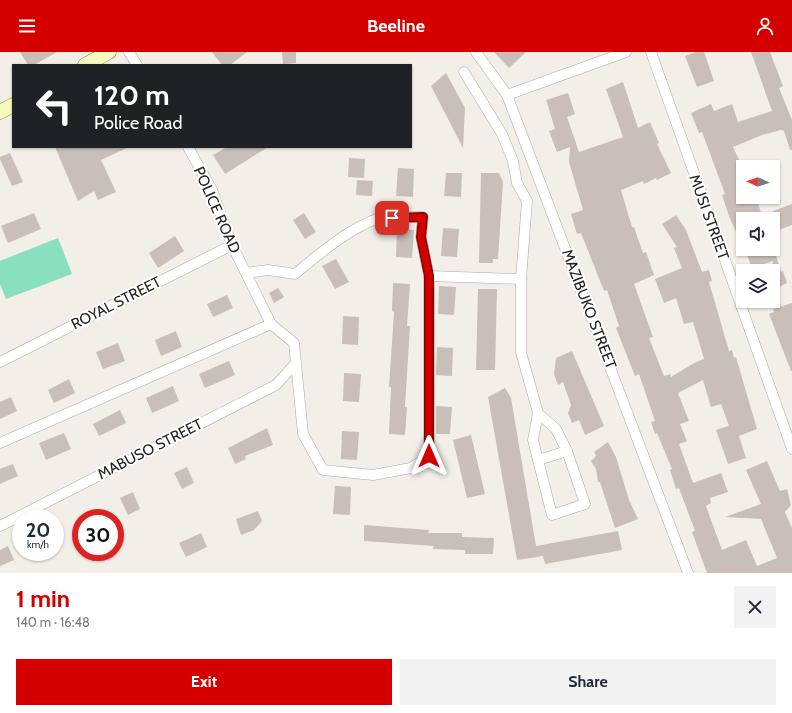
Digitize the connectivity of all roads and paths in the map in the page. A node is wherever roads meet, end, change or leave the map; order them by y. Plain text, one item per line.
1 (109, 52) edge
2 (129, 52) edge
3 (476, 52) edge
4 (626, 52) edge
5 (651, 52) edge
6 (88, 64) edge
7 (136, 64) edge
8 (464, 72) dead end
9 (508, 95) junction
10 (12, 106) edge
11 (0, 112) edge
12 (189, 148) edge
13 (232, 245) junction
14 (246, 273) junction
15 (429, 276) junction
16 (521, 279) junction
17 (271, 324) junction
18 (0, 362) edge
19 (295, 364) junction
20 (538, 413) junction
21 (0, 443) edge
22 (792, 449) edge
23 (567, 451) junction
24 (538, 460) junction
25 (0, 526) edge
26 (688, 573) edge

1 - 6 main road
2 - 7 street
3 - 9 street, MAZIBUKO STREET
4 - 9 street
5 - 22 street, MUSI STREET
8 - 16 street
9 - 26 street, MAZIBUKO STREET
10 - 11 main road
12 - 13 street, POLICE ROAD
13 - 14 street, POLICE ROAD
13 - 18 street, ROYAL STREET
14 - 15 street, POLICE ROAD
14 - 17 street, POLICE ROAD
15 - 16 street
15 - 19 street, POLICE ROAD
16 - 20 street
17 - 19 street, POLICE ROAD
17 - 21 street
19 - 25 street, MABUSO STREET
20 - 23 street
20 - 24 street
23 - 24 street
23 - 24 street

